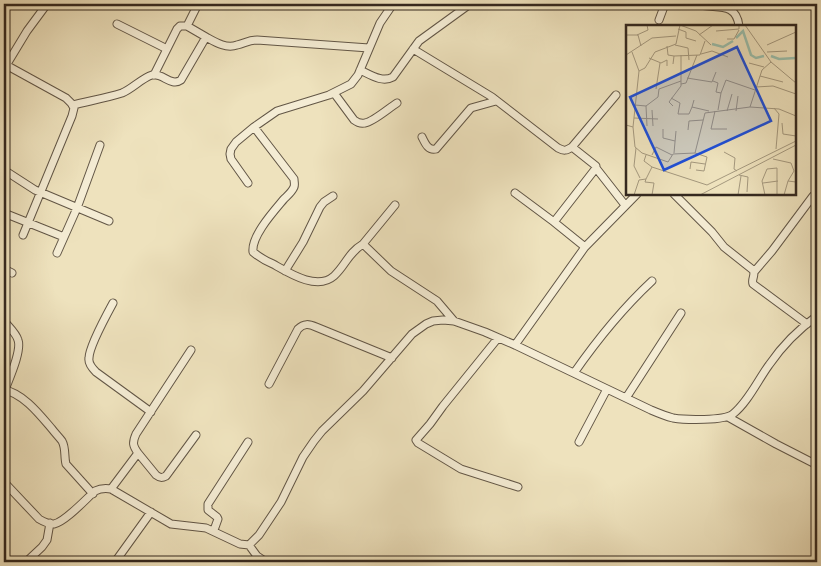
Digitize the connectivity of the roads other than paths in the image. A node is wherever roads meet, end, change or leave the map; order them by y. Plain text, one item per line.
1 (47, 4) edge
2 (198, 4) edge
3 (393, 4) edge
4 (470, 4) edge
5 (665, 4) edge
6 (697, 4) edge
7 (659, 20) dead end
8 (117, 24) dead end
9 (739, 25) edge
10 (187, 26) junction
11 (206, 37) junction
12 (369, 48) junction
13 (413, 49) junction
14 (4, 50) edge
15 (167, 50) junction
16 (11, 56) junction
17 (5, 67) edge
18 (360, 70) junction
19 (154, 75) junction
20 (334, 92) junction
21 (616, 95) dead end
22 (496, 101) junction
23 (396, 103) dead end
24 (72, 105) junction
25 (254, 127) junction
26 (422, 137) dead end
27 (100, 145) dead end
28 (572, 147) junction
29 (596, 168) junction
30 (4, 170) edge
31 (248, 183) dead end
32 (41, 192) junction
33 (515, 193) dead end
34 (635, 195) edge
35 (675, 195) edge
36 (334, 196) dead end
37 (813, 196) dead end
38 (395, 205) dead end
39 (626, 205) junction
40 (77, 208) junction
41 (4, 213) edge
42 (109, 222) dead end
43 (554, 222) junction
44 (28, 223) junction
45 (24, 235) dead end
46 (64, 238) junction
47 (363, 244) junction
48 (585, 247) junction
49 (58, 253) dead end
50 (4, 269) edge
51 (285, 271) junction
52 (754, 272) junction
53 (12, 273) dead end
54 (652, 282) dead end
55 (113, 303) dead end
56 (681, 313) dead end
57 (817, 316) edge
58 (4, 321) edge
59 (454, 321) junction
60 (807, 324) junction
61 (498, 338) junction
62 (515, 345) junction
63 (191, 350) dead end
64 (392, 358) junction
65 (574, 374) junction
66 (269, 384) dead end
67 (608, 389) junction
68 (4, 390) edge
69 (626, 398) junction
70 (150, 412) junction
71 (728, 417) junction
72 (196, 434) dead end
73 (248, 442) dead end
74 (579, 442) dead end
75 (138, 453) junction
76 (817, 465) edge
77 (4, 482) edge
78 (518, 487) dead end
79 (111, 489) junction
80 (92, 494) junction
81 (151, 512) junction
82 (50, 523) junction
83 (214, 530) junction
84 (249, 545) junction
85 (817, 550) edge
86 (26, 562) edge
87 (115, 562) edge
88 (266, 562) edge
89 (811, 562) edge

1 - 16 street
2 - 10 street
3 - 12 street
4 - 13 street
5 - 7 street
6 - 9 street
8 - 15 street
10 - 11 street
10 - 15 street
11 - 12 street
11 - 19 street
12 - 18 street
13 - 18 street
13 - 22 street
14 - 16 street
15 - 19 street
16 - 17 street
17 - 24 street
18 - 20 street
19 - 24 street
20 - 23 street
20 - 25 street
21 - 28 street
22 - 26 street
22 - 28 street
24 - 32 street
25 - 31 street
25 - 51 street
27 - 40 street
28 - 29 street
29 - 39 street
29 - 43 street
30 - 32 street
32 - 40 street
32 - 44 street
33 - 43 street
34 - 39 street
35 - 52 street
36 - 51 street
37 - 52 street
38 - 47 street
39 - 48 street
40 - 42 street
40 - 46 street
41 - 44 street
43 - 48 street
44 - 45 street
44 - 46 street
46 - 49 street
47 - 51 street
47 - 59 street
48 - 62 street
50 - 53 street
52 - 60 street
54 - 65 street
55 - 70 street
56 - 69 street
57 - 60 street
58 - 68 street
59 - 61 street
59 - 64 street
60 - 71 street
61 - 62 street
61 - 78 street
62 - 65 street
63 - 70 street
64 - 66 street
64 - 84 street
65 - 67 street
67 - 69 street
67 - 74 street
68 - 80 street
69 - 71 street
70 - 75 street
71 - 76 street
72 - 75 street
73 - 83 street
75 - 79 street
77 - 82 street
79 - 80 street
79 - 81 street
80 - 82 street
81 - 83 street
81 - 87 street
82 - 86 street
83 - 84 street
84 - 88 street
85 - 89 lane

